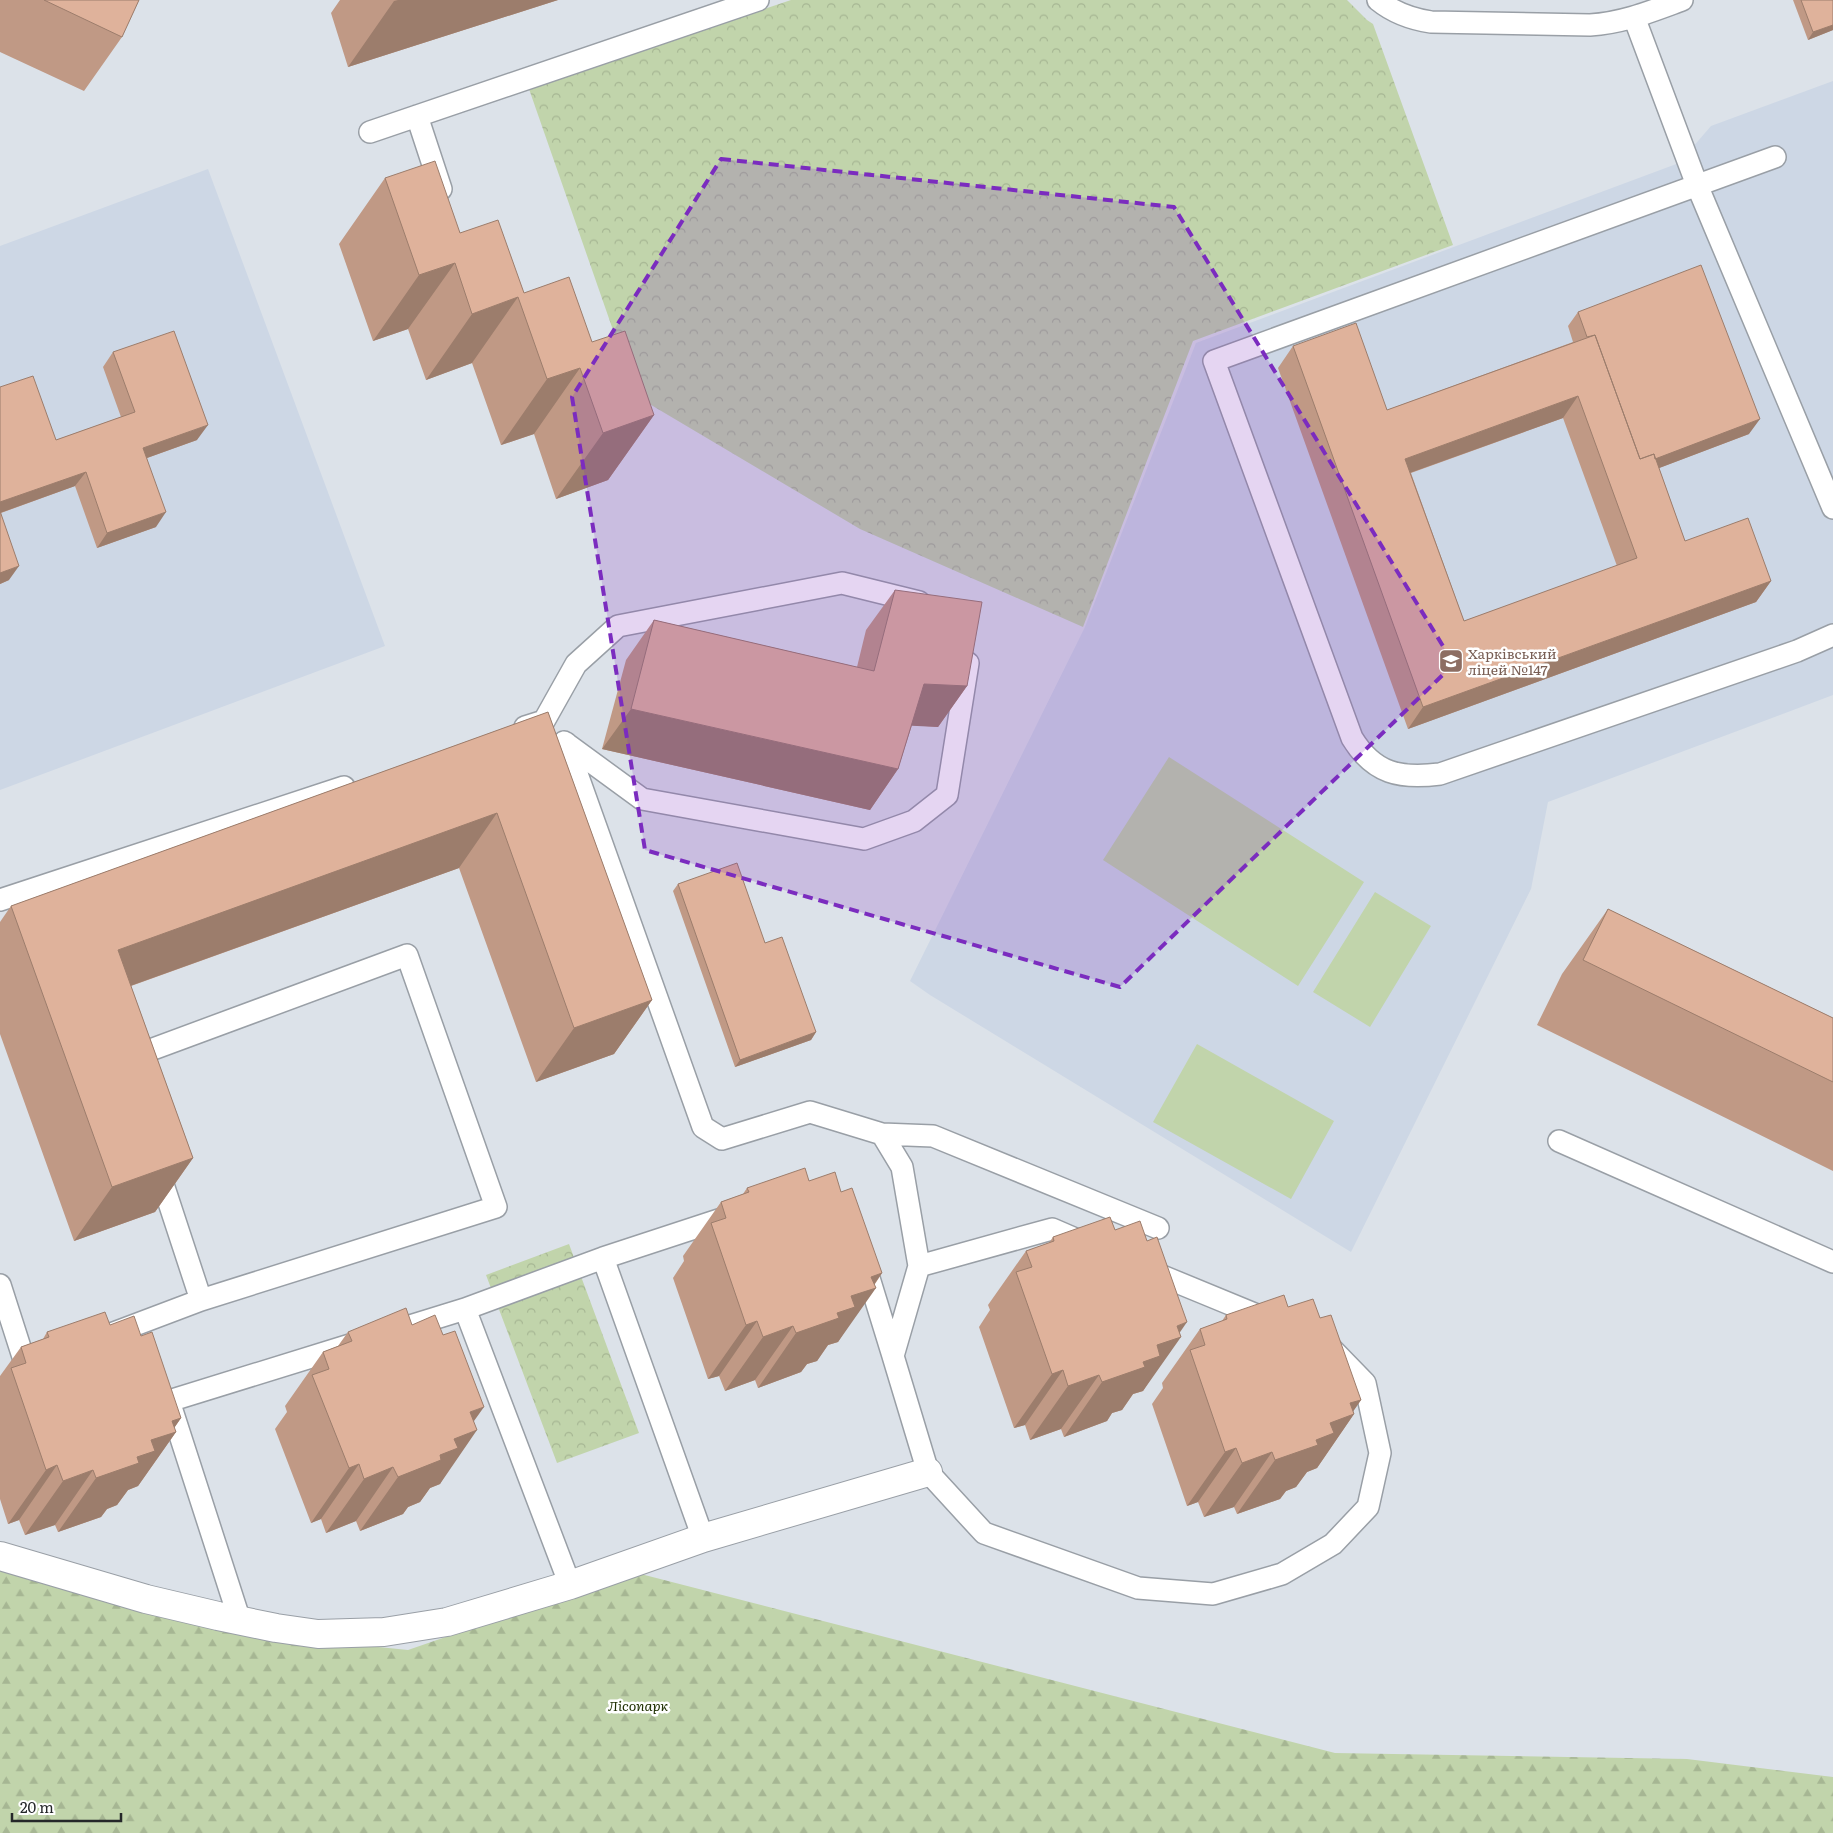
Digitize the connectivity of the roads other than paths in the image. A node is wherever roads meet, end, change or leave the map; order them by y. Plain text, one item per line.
1 (758, 0) edge
2 (1378, 0) edge
3 (1682, 0) edge
4 (1634, 17) junction
5 (416, 116) junction
6 (370, 132) dead end
7 (1775, 157) dead end
8 (1697, 185) junction
9 (446, 206) edge
10 (1833, 508) edge
11 (942, 608) edge
12 (1833, 635) edge
13 (971, 648) edge
14 (544, 721) junction
15 (506, 733) edge
16 (566, 743) junction
17 (366, 780) edge
18 (0, 900) edge
19 (129, 1079) edge
20 (882, 1134) junction
21 (1559, 1141) dead end
22 (153, 1152) edge
23 (745, 1211) edge
24 (1158, 1228) dead end
25 (859, 1246) edge
26 (603, 1258) junction
27 (1833, 1262) edge
28 (919, 1266) junction
29 (0, 1285) edge
30 (201, 1300) junction
31 (465, 1309) junction
32 (1282, 1326) edge
33 (1310, 1338) edge
34 (90, 1342) edge
35 (53, 1354) edge
36 (893, 1356) junction
37 (928, 1472) junction
38 (703, 1538) junction
39 (0, 1556) edge
40 (570, 1585) junction
41 (240, 1621) junction

1 - 5 lane
2 - 4 lane
3 - 4 lane
4 - 8 lane
5 - 6 lane
5 - 9 lane
7 - 8 lane
8 - 10 lane
8 - 12 lane
11 - 14 lane
13 - 16 lane
14 - 15 lane
14 - 16 lane
16 - 20 lane
17 - 18 lane
19 - 30 lane
20 - 24 lane
20 - 28 lane
21 - 27 lane
22 - 30 lane
23 - 26 lane
25 - 36 lane
26 - 31 lane
26 - 38 lane
28 - 32 lane
28 - 36 lane
29 - 35 lane
30 - 34 lane
31 - 40 lane
31 - 41 lane
33 - 37 lane
36 - 37 lane
37 - 38 street
38 - 40 street
39 - 41 street
40 - 41 street

